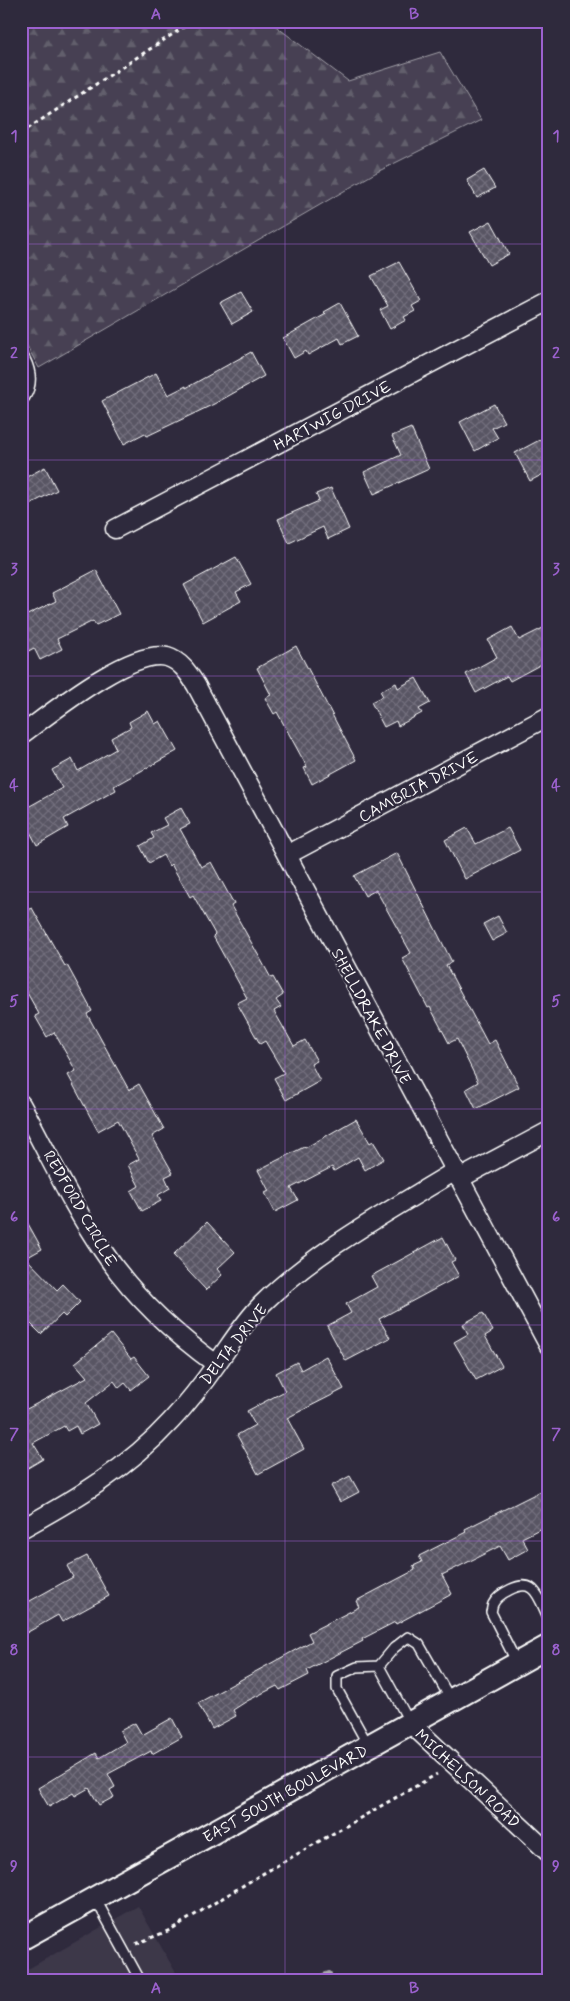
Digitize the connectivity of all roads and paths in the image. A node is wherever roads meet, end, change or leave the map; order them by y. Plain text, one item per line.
1 (193, 21) edge
2 (21, 133) edge
3 (549, 302) edge
4 (21, 361) edge
5 (21, 395) edge
6 (115, 529) dead end
7 (549, 716) edge
8 (21, 734) edge
9 (287, 855) junction
10 (21, 1104) edge
11 (549, 1132) edge
12 (457, 1175) junction
13 (549, 1346) edge
14 (216, 1364) junction
15 (21, 1529) edge
16 (549, 1618) edge
17 (549, 1646) edge
18 (518, 1664) junction
19 (379, 1666) junction
20 (451, 1700) junction
21 (410, 1723) junction
22 (369, 1746) junction
23 (453, 1764) junction
24 (549, 1853) edge
25 (95, 1898) junction
26 (21, 1939) edge
27 (124, 1950) junction
28 (140, 1980) edge

1 - 2 path
3 - 6 street, HARTWIG DRIVE
4 - 5 street
7 - 9 street, CAMBRIA DRIVE
8 - 9 street, SHELLDRAKE DRIVE
9 - 12 street, SHELLDRAKE DRIVE
10 - 14 street, REDFORD CIRCLE
11 - 12 street, DELTA DRIVE
12 - 13 street, SHELLDRAKE DRIVE
12 - 14 street, DELTA DRIVE
14 - 15 street, DELTA DRIVE
16 - 18 lane
17 - 18 street, EAST SOUTH BOULEVARD
18 - 20 street, EAST SOUTH BOULEVARD
19 - 20 lane
19 - 21 lane
19 - 22 lane
20 - 21 street, EAST SOUTH BOULEVARD
21 - 22 street, EAST SOUTH BOULEVARD
21 - 23 street, MICHELSON ROAD
22 - 25 street, EAST SOUTH BOULEVARD
23 - 24 street, MICHELSON ROAD
23 - 27 path
25 - 26 street, EAST SOUTH BOULEVARD
25 - 27 lane
27 - 28 lane

